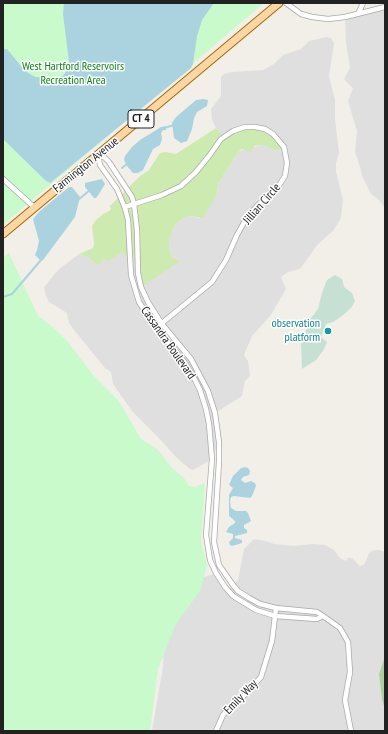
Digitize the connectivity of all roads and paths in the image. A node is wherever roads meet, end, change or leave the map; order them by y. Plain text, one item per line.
1 (279, 3) edge
2 (286, 3) edge
3 (363, 3) edge
4 (385, 7) edge
5 (358, 14) junction
6 (98, 155) junction
7 (3, 179) edge
8 (134, 204) junction
9 (34, 207) junction
10 (125, 207) junction
11 (3, 234) edge
12 (162, 323) junction
13 (156, 328) junction
14 (276, 608) junction
15 (275, 616) junction
16 (323, 616) junction
17 (216, 731) edge
18 (351, 731) edge

1 - 6 main road, Farmington Avenue / CT 4
2 - 5 street
3 - 5 street
4 - 5 street
6 - 8 street, Cassandra Boulevard
6 - 9 main road, Farmington Avenue / CT 4
6 - 10 street, Cassandra Boulevard
7 - 9 street
8 - 10 street, Jillian Circle
8 - 12 street, Cassandra Boulevard
8 - 12 street, Jillian Circle
9 - 11 main road, Farmington Avenue / CT 4
10 - 13 street, Cassandra Boulevard
12 - 13 street, Jillian Circle
12 - 14 street, Cassandra Boulevard
13 - 15 street, Cassandra Boulevard
14 - 15 street, Emily Way
14 - 16 street
15 - 16 street
15 - 17 street, Emily Way
16 - 18 street

